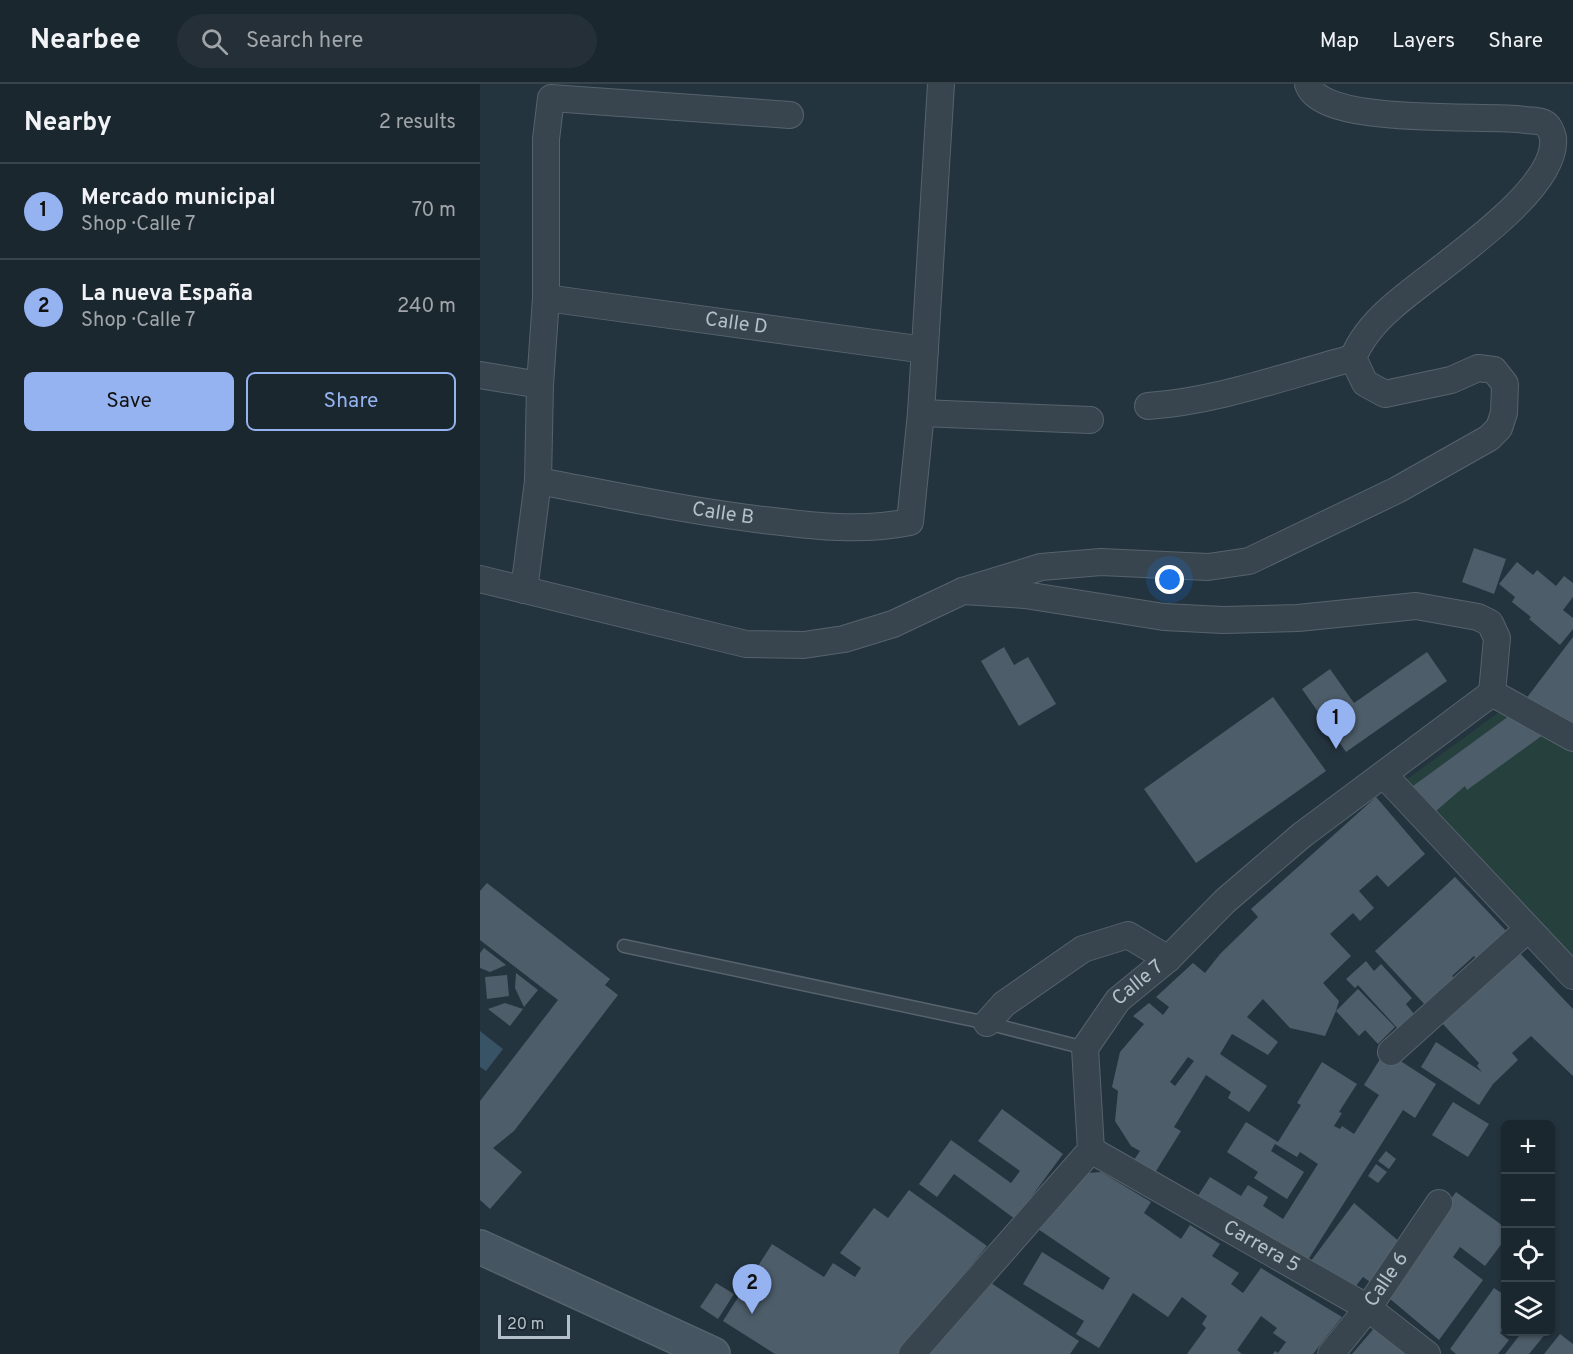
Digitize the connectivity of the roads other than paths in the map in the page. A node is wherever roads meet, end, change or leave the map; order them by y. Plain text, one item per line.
1 (941, 84) edge
2 (1308, 84) edge
3 (790, 115) dead end
4 (546, 298) junction
5 (925, 350) junction
6 (1353, 358) junction
7 (480, 375) edge
8 (540, 385) junction
9 (1148, 406) dead end
10 (921, 413) junction
11 (1090, 420) dead end
12 (538, 480) junction
13 (480, 579) edge
14 (524, 590) junction
15 (963, 591) junction
16 (1492, 693) junction
17 (1573, 738) edge
18 (1384, 775) junction
19 (1528, 929) junction
20 (624, 946) dead end
21 (1168, 959) junction
22 (1573, 976) edge
23 (987, 1023) junction
24 (1085, 1048) junction
25 (1391, 1052) dead end
26 (1091, 1150) junction
27 (1439, 1203) dead end
28 (480, 1247) edge
29 (1368, 1308) junction
30 (713, 1354) edge
31 (912, 1354) edge
32 (1331, 1354) edge
33 (1427, 1354) edge

1 - 5 street
2 - 6 street
3 - 4 street
4 - 5 street, Calle D
4 - 8 street
5 - 10 street
6 - 9 street
6 - 15 street
7 - 8 street
8 - 12 street
10 - 11 street
10 - 12 street, Calle B
12 - 14 street
13 - 14 street
14 - 15 street
15 - 16 street
16 - 17 street
16 - 18 street, Calle 7
18 - 19 street
18 - 21 street, Calle 7
19 - 22 street
19 - 25 street
20 - 23 lane
21 - 23 street
21 - 24 street, Calle 7
23 - 24 lane
24 - 26 street
26 - 29 street, Carrera 5
26 - 31 street
27 - 29 street, Calle 6
28 - 30 main road
29 - 32 street, Calle 6
29 - 33 street, Carrera 5

